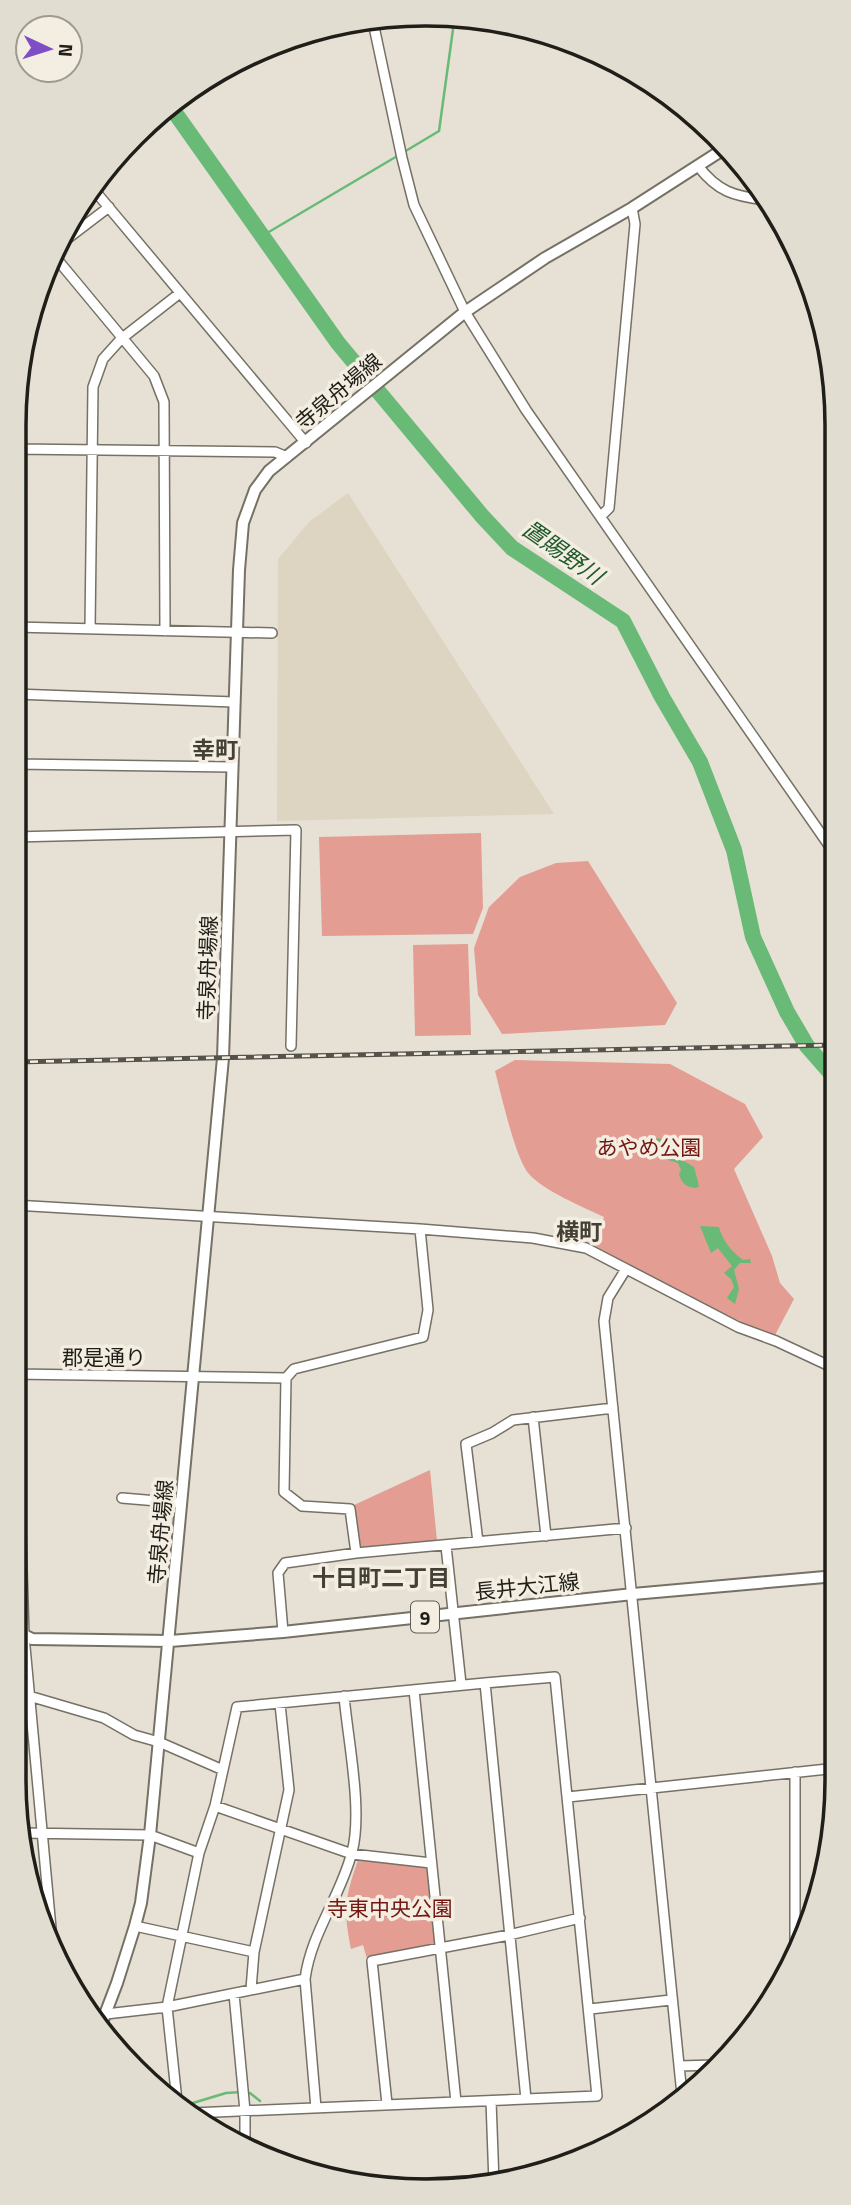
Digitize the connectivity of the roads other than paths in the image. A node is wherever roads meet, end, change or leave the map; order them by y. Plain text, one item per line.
1 (375, 30) edge
2 (718, 153) edge
3 (698, 166) junction
4 (99, 196) edge
5 (753, 198) edge
6 (109, 207) junction
7 (632, 208) junction
8 (77, 231) edge
9 (61, 264) edge
10 (180, 293) junction
11 (461, 315) junction
12 (121, 338) junction
13 (310, 440) junction
14 (26, 449) edge
15 (92, 450) junction
16 (165, 450) junction
17 (287, 457) junction
18 (601, 516) junction
19 (26, 627) edge
20 (90, 629) junction
21 (165, 631) junction
22 (236, 632) junction
23 (272, 633) dead end
24 (26, 694) edge
25 (234, 702) junction
26 (26, 764) edge
27 (232, 768) junction
28 (230, 833) junction
29 (26, 837) edge
30 (825, 840) edge
31 (291, 1046) dead end
32 (26, 1207) edge
33 (208, 1217) junction
34 (420, 1229) junction
35 (626, 1269) junction
36 (825, 1364) edge
37 (26, 1374) edge
38 (193, 1375) junction
39 (286, 1378) junction
40 (612, 1408) junction
41 (533, 1417) junction
42 (122, 1498) dead end
43 (181, 1503) junction
44 (625, 1528) junction
45 (546, 1536) junction
46 (478, 1542) junction
47 (446, 1546) junction
48 (356, 1553) junction
49 (825, 1577) edge
50 (633, 1594) junction
51 (454, 1614) junction
52 (283, 1632) junction
53 (26, 1636) edge
54 (170, 1641) junction
55 (26, 1677) edge
56 (485, 1684) junction
57 (461, 1685) junction
58 (414, 1690) junction
59 (29, 1696) junction
60 (344, 1696) junction
61 (280, 1704) junction
62 (159, 1742) junction
63 (825, 1769) edge
64 (223, 1770) junction
65 (795, 1772) junction
66 (650, 1786) junction
67 (568, 1797) junction
68 (215, 1806) junction
69 (279, 1829) junction
70 (30, 1833) edge
71 (42, 1834) junction
72 (150, 1835) junction
73 (199, 1853) junction
74 (352, 1854) junction
75 (431, 1863) junction
76 (50, 1914) edge
77 (580, 1918) junction
78 (135, 1926) junction
79 (795, 1930) edge
80 (509, 1935) junction
81 (182, 1936) junction
82 (440, 1948) junction
83 (254, 1952) junction
84 (305, 1979) junction
85 (251, 1989) junction
86 (234, 1994) junction
87 (671, 2000) junction
88 (167, 2007) junction
89 (590, 2009) junction
90 (106, 2014) junction
91 (105, 2017) edge
92 (705, 2065) edge
93 (679, 2066) junction
94 (681, 2086) edge
95 (176, 2091) edge
96 (526, 2099) junction
97 (491, 2101) junction
98 (456, 2102) junction
99 (387, 2105) junction
100 (316, 2108) junction
101 (245, 2111) junction
102 (206, 2112) edge
103 (245, 2136) edge
104 (494, 2172) edge

1 - 11 street
2 - 3 main road, 寺泉舟場線
3 - 5 street
3 - 7 main road, 寺泉舟場線
4 - 6 street
6 - 8 street
6 - 10 street
7 - 11 main road, 寺泉舟場線
7 - 18 street
9 - 12 street
10 - 12 street
10 - 13 street
11 - 13 main road, 寺泉舟場線
11 - 18 street
12 - 15 street
12 - 16 street
13 - 17 main road, 寺泉舟場線
14 - 15 street
15 - 16 street
15 - 20 street
16 - 17 street
16 - 21 street
17 - 22 main road, 寺泉舟場線
18 - 30 street
19 - 20 street
20 - 21 street
21 - 22 street
22 - 23 street
22 - 25 main road, 寺泉舟場線
24 - 25 street
25 - 27 main road, 寺泉舟場線
26 - 27 street
27 - 28 main road, 寺泉舟場線
28 - 29 street
28 - 31 street
28 - 33 main road, 寺泉舟場線
32 - 33 street
33 - 34 street
33 - 38 main road, 寺泉舟場線
34 - 35 street
34 - 39 street
35 - 36 street
35 - 40 street
37 - 38 street, 郡是通り
38 - 39 street, 郡是通り
38 - 43 main road, 寺泉舟場線
39 - 48 street
40 - 41 street
40 - 44 street
41 - 45 street
41 - 46 street
42 - 43 street
43 - 54 main road, 寺泉舟場線
44 - 45 street
44 - 50 street
45 - 46 street
46 - 47 street
47 - 48 street
47 - 51 street
48 - 52 street
49 - 50 main road, 長井大江線 / 9
50 - 51 main road, 長井大江線 / 9
50 - 66 street
51 - 52 main road, 長井大江線 / 9
51 - 57 street
52 - 54 main road, 長井大江線 / 9
53 - 54 main road, 長井大江線 / 9
54 - 62 main road, 寺泉舟場線
55 - 59 street
56 - 57 street
56 - 67 street
56 - 80 street
57 - 58 street
58 - 60 street
58 - 75 street
59 - 62 street
59 - 71 street
60 - 61 street
60 - 74 street
61 - 64 street
61 - 69 street
62 - 64 street
62 - 72 main road, 寺泉舟場線
63 - 65 street
64 - 68 street
65 - 66 street
65 - 79 street
66 - 67 street
66 - 87 street
67 - 77 street
68 - 69 street
68 - 73 street
69 - 74 street
69 - 83 street
70 - 71 street
71 - 72 street
71 - 76 street
72 - 73 street
72 - 78 main road, 寺泉舟場線
73 - 81 street
74 - 75 street
74 - 84 street
75 - 82 street
77 - 80 street
77 - 89 street
78 - 81 street
78 - 90 main road, 寺泉舟場線
80 - 82 street
80 - 96 street
81 - 83 street
81 - 88 street
82 - 98 street
82 - 99 street
83 - 85 street
84 - 85 street
84 - 100 street
85 - 86 street
86 - 88 street
86 - 101 street
87 - 89 street
87 - 93 street
88 - 90 street
88 - 95 street
89 - 96 street
90 - 91 main road, 寺泉舟場線
92 - 93 street
93 - 94 street
96 - 97 street
97 - 98 street
97 - 104 street
98 - 99 street
99 - 100 street
100 - 101 street
101 - 102 street
101 - 103 street

